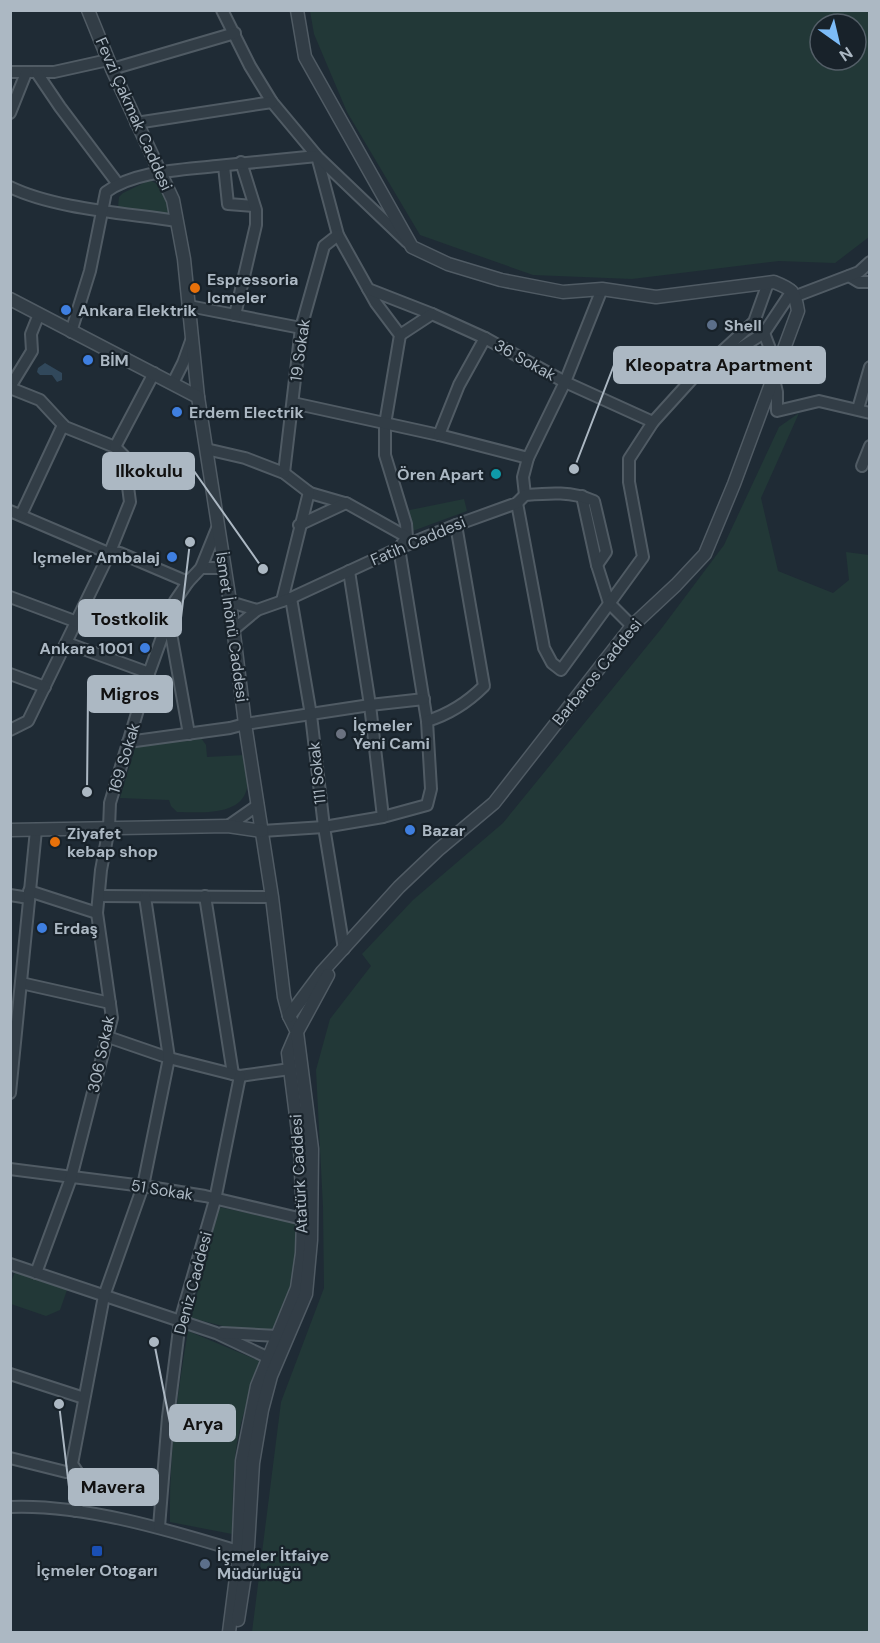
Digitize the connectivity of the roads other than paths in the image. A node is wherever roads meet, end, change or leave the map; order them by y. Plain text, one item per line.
1 (88, 10) edge
2 (222, 10) edge
3 (297, 10) edge
4 (235, 33) junction
5 (110, 64) junction
6 (10, 72) edge
7 (32, 73) junction
8 (272, 102) junction
9 (10, 113) edge
10 (136, 123) junction
11 (317, 156) junction
12 (241, 162) junction
13 (224, 166) junction
14 (161, 173) junction
15 (118, 184) junction
16 (10, 187) edge
17 (254, 206) junction
18 (102, 210) junction
19 (177, 221) junction
20 (338, 235) junction
21 (411, 247) junction
22 (870, 262) edge
23 (849, 276) junction
24 (870, 282) edge
25 (771, 283) junction
26 (368, 289) junction
27 (602, 289) junction
28 (794, 294) junction
29 (10, 299) edge
30 (189, 306) junction
31 (39, 314) junction
32 (432, 314) junction
33 (235, 315) junction
34 (754, 322) junction
35 (301, 328) junction
36 (71, 332) junction
37 (764, 333) junction
38 (400, 335) junction
39 (192, 337) junction
40 (486, 338) junction
41 (870, 367) edge
42 (775, 371) junction
43 (154, 373) junction
44 (692, 379) junction
45 (565, 381) junction
46 (173, 383) junction
47 (10, 387) edge
48 (198, 398) junction
49 (293, 403) junction
50 (858, 409) junction
51 (870, 413) edge
52 (653, 422) junction
53 (385, 424) junction
54 (63, 425) junction
55 (439, 435) junction
56 (870, 446) edge
57 (115, 447) junction
58 (206, 449) junction
59 (528, 458) junction
60 (862, 466) dead end
61 (284, 473) junction
62 (309, 492) junction
63 (521, 499) junction
64 (346, 503) junction
65 (16, 513) edge
66 (299, 525) junction
67 (456, 525) junction
68 (218, 526) junction
69 (407, 537) junction
70 (399, 548) junction
71 (110, 552) junction
72 (201, 568) junction
73 (225, 568) junction
74 (349, 571) junction
75 (188, 582) junction
76 (10, 597) edge
77 (287, 599) junction
78 (230, 602) junction
79 (610, 604) junction
80 (257, 610) junction
81 (168, 620) junction
82 (77, 622) junction
83 (632, 626) junction
84 (233, 630) junction
85 (68, 643) junction
86 (149, 673) junction
87 (10, 674) edge
88 (45, 687) junction
89 (424, 699) junction
90 (370, 705) junction
91 (311, 715) junction
92 (427, 721) junction
93 (245, 724) junction
94 (10, 730) edge
95 (189, 734) junction
96 (128, 742) junction
97 (258, 812) junction
98 (383, 817) junction
99 (228, 826) junction
100 (324, 827) junction
101 (110, 828) junction
102 (10, 830) edge
103 (36, 830) junction
104 (262, 831) junction
105 (10, 895) edge
106 (29, 895) junction
107 (99, 896) junction
108 (205, 896) junction
109 (145, 897) junction
110 (272, 897) junction
111 (97, 913) junction
112 (341, 952) junction
113 (10, 967) edge
114 (19, 976) edge
115 (110, 1003) junction
116 (289, 1016) junction
117 (297, 1032) junction
118 (108, 1037) junction
119 (12, 1053) edge
120 (169, 1058) junction
121 (290, 1069) junction
122 (236, 1075) junction
123 (10, 1093) edge
124 (10, 1169) edge
125 (71, 1178) junction
126 (143, 1186) junction
127 (215, 1200) junction
128 (307, 1220) junction
129 (10, 1264) edge
130 (36, 1273) junction
131 (104, 1296) junction
132 (180, 1321) junction
133 (216, 1333) junction
134 (281, 1341) junction
135 (274, 1358) junction
136 (10, 1374) edge
137 (84, 1398) junction
138 (10, 1458) edge
139 (76, 1471) junction
140 (10, 1507) edge
141 (76, 1511) junction
142 (159, 1527) junction
143 (238, 1551) junction
144 (229, 1632) edge
145 (236, 1632) edge

1 - 5 street, Fevzi Çakmak Caddesi
2 - 4 street
3 - 21 street
4 - 5 street
4 - 8 street
5 - 7 street
5 - 10 street, Fevzi Çakmak Caddesi
6 - 7 street
7 - 9 street
7 - 15 street
8 - 10 street
8 - 11 street
10 - 14 street, Fevzi Çakmak Caddesi
11 - 12 street
11 - 20 street
11 - 21 street
12 - 13 street
12 - 17 street
13 - 14 street
13 - 17 street
14 - 15 street
14 - 19 street, Fevzi Çakmak Caddesi
15 - 18 street
16 - 18 street
17 - 33 street
18 - 19 street
18 - 36 street
19 - 30 street, Fevzi Çakmak Caddesi
20 - 26 street
20 - 35 street, 19 Sokak
21 - 27 street
22 - 23 street
23 - 24 street
23 - 28 street
25 - 27 street
25 - 28 street
25 - 34 street
26 - 32 street, 36 Sokak
26 - 38 street
27 - 45 street
28 - 37 street
28 - 42 street, Barbaros Caddesi
29 - 31 street
30 - 33 street
30 - 39 street, Fevzi Çakmak Caddesi
31 - 36 street
31 - 47 street
32 - 38 street
32 - 40 street, 36 Sokak
33 - 35 street
34 - 37 street
34 - 44 street
35 - 49 street, 19 Sokak
36 - 43 street
37 - 42 street
37 - 44 street
38 - 53 street
39 - 46 street
39 - 48 street, Fevzi Çakmak Caddesi
40 - 45 street, 36 Sokak
40 - 55 street
41 - 50 street
42 - 50 street
42 - 83 street, Barbaros Caddesi
43 - 46 street
43 - 57 street
44 - 52 street
45 - 52 street, 36 Sokak
45 - 59 street
46 - 48 street
47 - 54 street
48 - 58 street, İsmet İnönü Caddesi
49 - 53 street
49 - 61 street, 19 Sokak
50 - 51 street
52 - 79 street
53 - 55 street
53 - 69 street
54 - 57 street
54 - 65 street
55 - 59 street
56 - 60 street
57 - 71 street
58 - 61 street
58 - 68 street, İsmet İnönü Caddesi
59 - 63 street
61 - 62 street
62 - 64 street
62 - 66 street
63 - 67 street, Fatih Caddesi
63 - 79 street, Fatih Caddesi
63 - 79 street
64 - 66 street
64 - 69 street
65 - 71 street
66 - 77 street
67 - 70 street, Fatih Caddesi
67 - 92 street
68 - 72 street, 169 Sokak
68 - 73 street, İsmet İnönü Caddesi
69 - 70 street
70 - 74 street, Fatih Caddesi
70 - 89 street
71 - 75 street
71 - 82 street
72 - 73 street
72 - 75 street, 169 Sokak
73 - 78 street, İsmet İnönü Caddesi
74 - 77 street, Fatih Caddesi
74 - 90 street
75 - 81 street, 169 Sokak
76 - 82 street
77 - 80 street, Fatih Caddesi
77 - 91 street, 111 Sokak
78 - 80 street
78 - 84 street, İsmet İnönü Caddesi
79 - 83 street
80 - 84 street, Fatih Caddesi
81 - 86 street, 169 Sokak
81 - 95 street
82 - 85 street
83 - 112 street, Barbaros Caddesi
84 - 93 street, İsmet İnönü Caddesi
85 - 86 street
85 - 88 street
86 - 96 street, 169 Sokak
87 - 88 street
88 - 94 street
89 - 90 street
89 - 92 street
90 - 91 street
90 - 98 street
91 - 93 street
91 - 100 street, 111 Sokak
92 - 98 street
93 - 95 street
93 - 97 street, İsmet İnönü Caddesi
95 - 96 street
96 - 101 street, 169 Sokak
97 - 99 street
97 - 104 street, Atatürk Caddesi
98 - 100 street
99 - 101 street
99 - 104 street
100 - 104 street
100 - 112 street, 111 Sokak
101 - 103 street
101 - 107 street, 306 Sokak
102 - 103 street
103 - 106 street
104 - 110 street, Atatürk Caddesi
105 - 106 street
106 - 111 street
106 - 114 street
107 - 109 street
107 - 111 street, 306 Sokak
108 - 109 street
108 - 110 street
108 - 122 street, Deniz Caddesi
109 - 120 street
110 - 116 street, Atatürk Caddesi
111 - 115 street, 306 Sokak
112 - 116 street, Barbaros Caddesi
112 - 117 street, Atatürk Caddesi
113 - 114 street
114 - 115 street
114 - 119 street
115 - 118 street, 306 Sokak
116 - 117 street, Atatürk Caddesi
117 - 121 street, Atatürk Caddesi
117 - 128 street, Atatürk Caddesi
118 - 120 street
118 - 125 street, 306 Sokak
119 - 123 street
120 - 122 street
120 - 126 street
121 - 122 street
121 - 128 street, Atatürk Caddesi
122 - 127 street, Deniz Caddesi
124 - 125 street, 51 Sokak
125 - 126 street, 51 Sokak
125 - 130 street, 306 Sokak
126 - 127 street, 51 Sokak
126 - 131 street
127 - 128 street, 51 Sokak
127 - 132 street, Deniz Caddesi
128 - 134 street, Atatürk Caddesi
129 - 130 street
130 - 131 street
131 - 132 street
131 - 137 street
132 - 133 street
132 - 142 street, Deniz Caddesi
133 - 134 street
133 - 135 street
134 - 135 street, Atatürk Caddesi
135 - 143 street, Atatürk Caddesi
135 - 145 street, Atatürk Caddesi
136 - 137 street
137 - 139 street
138 - 139 street
139 - 141 street
140 - 141 street
141 - 142 street
142 - 143 street
143 - 144 street, Atatürk Caddesi

